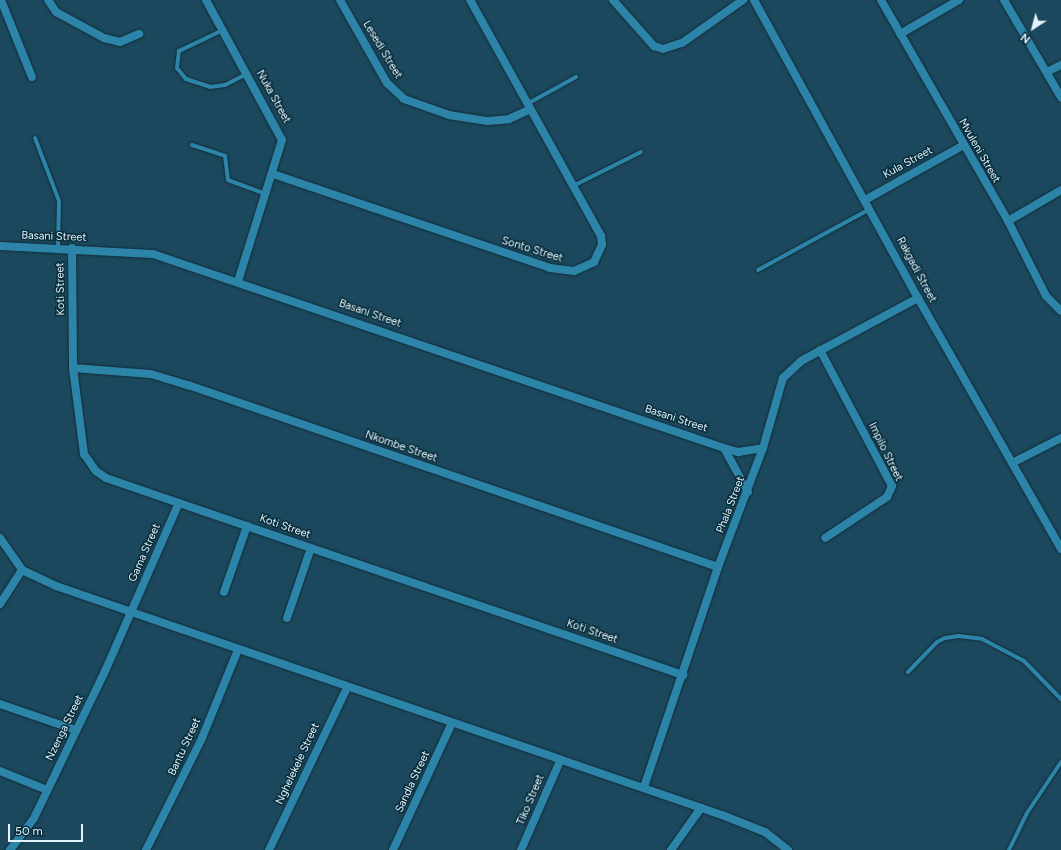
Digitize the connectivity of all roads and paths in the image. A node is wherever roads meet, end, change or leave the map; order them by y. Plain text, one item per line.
1 (0, 0) edge
2 (48, 0) edge
3 (206, 0) edge
4 (340, 0) edge
5 (613, 0) edge
6 (743, 0) edge
7 (754, 0) edge
8 (881, 0) edge
9 (959, 0) edge
10 (1004, 0) edge
11 (474, 2) edge
12 (223, 30) junction
13 (139, 34) dead end
14 (900, 34) junction
15 (1061, 65) edge
16 (1047, 72) junction
17 (248, 74) junction
18 (32, 77) dead end
19 (576, 77) dead end
20 (1061, 98) edge
21 (528, 107) junction
22 (36, 138) dead end
23 (192, 145) dead end
24 (962, 146) junction
25 (641, 152) dead end
26 (273, 174) junction
27 (573, 186) junction
28 (1061, 190) edge
29 (267, 194) junction
30 (865, 200) junction
31 (870, 209) junction
32 (1008, 221) junction
33 (0, 246) edge
34 (58, 248) junction
35 (72, 248) junction
36 (758, 270) dead end
37 (238, 281) junction
38 (918, 298) junction
39 (1061, 311) edge
40 (820, 350) junction
41 (73, 368) junction
42 (1061, 438) edge
43 (724, 448) junction
44 (763, 448) junction
45 (1012, 463) junction
46 (748, 492) junction
47 (179, 503) junction
48 (247, 526) junction
49 (0, 538) edge
50 (825, 538) dead end
51 (311, 548) junction
52 (1061, 549) edge
53 (718, 567) junction
54 (22, 570) junction
55 (224, 592) dead end
56 (0, 604) edge
57 (132, 612) junction
58 (287, 618) dead end
59 (238, 650) junction
60 (908, 672) dead end
61 (683, 674) junction
62 (347, 688) junction
63 (1061, 699) edge
64 (0, 704) edge
65 (452, 724) junction
66 (76, 730) junction
67 (561, 759) junction
68 (1061, 762) edge
69 (0, 771) edge
70 (644, 787) junction
71 (47, 790) junction
72 (701, 808) junction
73 (10, 850) edge
74 (146, 850) edge
75 (269, 850) edge
76 (393, 850) edge
77 (521, 850) edge
78 (671, 850) edge
79 (788, 850) edge
80 (1009, 850) edge

1 - 18 street
2 - 13 street
3 - 12 street, Nuka Street
4 - 21 street, Lesedi Street
5 - 6 street
7 - 30 street, Rakgadi Street
8 - 14 street, Mvuleni Street
9 - 14 street
10 - 16 street
11 - 21 street, Sonto Street
12 - 17 street, Nuka Street
12 - 17 lane
14 - 24 street, Mvuleni Street
15 - 16 street
16 - 20 street
17 - 26 street, Nuka Street
19 - 21 lane
21 - 27 street, Sonto Street
22 - 34 lane
23 - 29 lane
24 - 30 street, Kula Street
24 - 32 street, Mvuleni Street
25 - 27 lane
26 - 27 street, Sonto Street
26 - 29 street, Nuka Street
28 - 32 street
29 - 37 street, Nuka Street
30 - 31 street, Rakgadi Street
31 - 36 lane
31 - 38 street, Rakgadi Street
32 - 39 street, Mvuleni Street
33 - 34 street, Basani Street
34 - 35 street, Basani Street
35 - 37 street, Basani Street
35 - 41 street, Koti Street
37 - 43 street, Basani Street
38 - 40 street, Phala Street
38 - 45 street, Rakgadi Street
40 - 44 street, Phala Street
40 - 50 street, Impilo Street
41 - 47 street, Koti Street
41 - 53 street, Nkombe Street
42 - 45 street
43 - 44 street, Basani Street
43 - 46 street
44 - 46 street, Phala Street
45 - 52 street, Rakgadi Street
46 - 53 street, Phala Street
47 - 48 street, Koti Street
47 - 57 street, Gama Street
48 - 51 street, Koti Street
48 - 55 street
49 - 54 street
51 - 58 street
51 - 61 street, Koti Street
53 - 61 street, Phala Street
54 - 56 street
54 - 57 street
57 - 59 street
57 - 66 street, Nzenga Street
59 - 62 street
59 - 74 street, Bantu Street
60 - 63 lane
61 - 70 street, Phala Street
62 - 65 street
62 - 75 street, Nghelekele Street
64 - 66 street
65 - 67 street
65 - 76 street, Sandla Street
66 - 71 street, Nzenga Street
67 - 70 street
67 - 77 street, Tiko Street
68 - 80 lane
69 - 71 street
70 - 72 street
71 - 73 street, Nzenga Street
72 - 78 street
72 - 79 street

